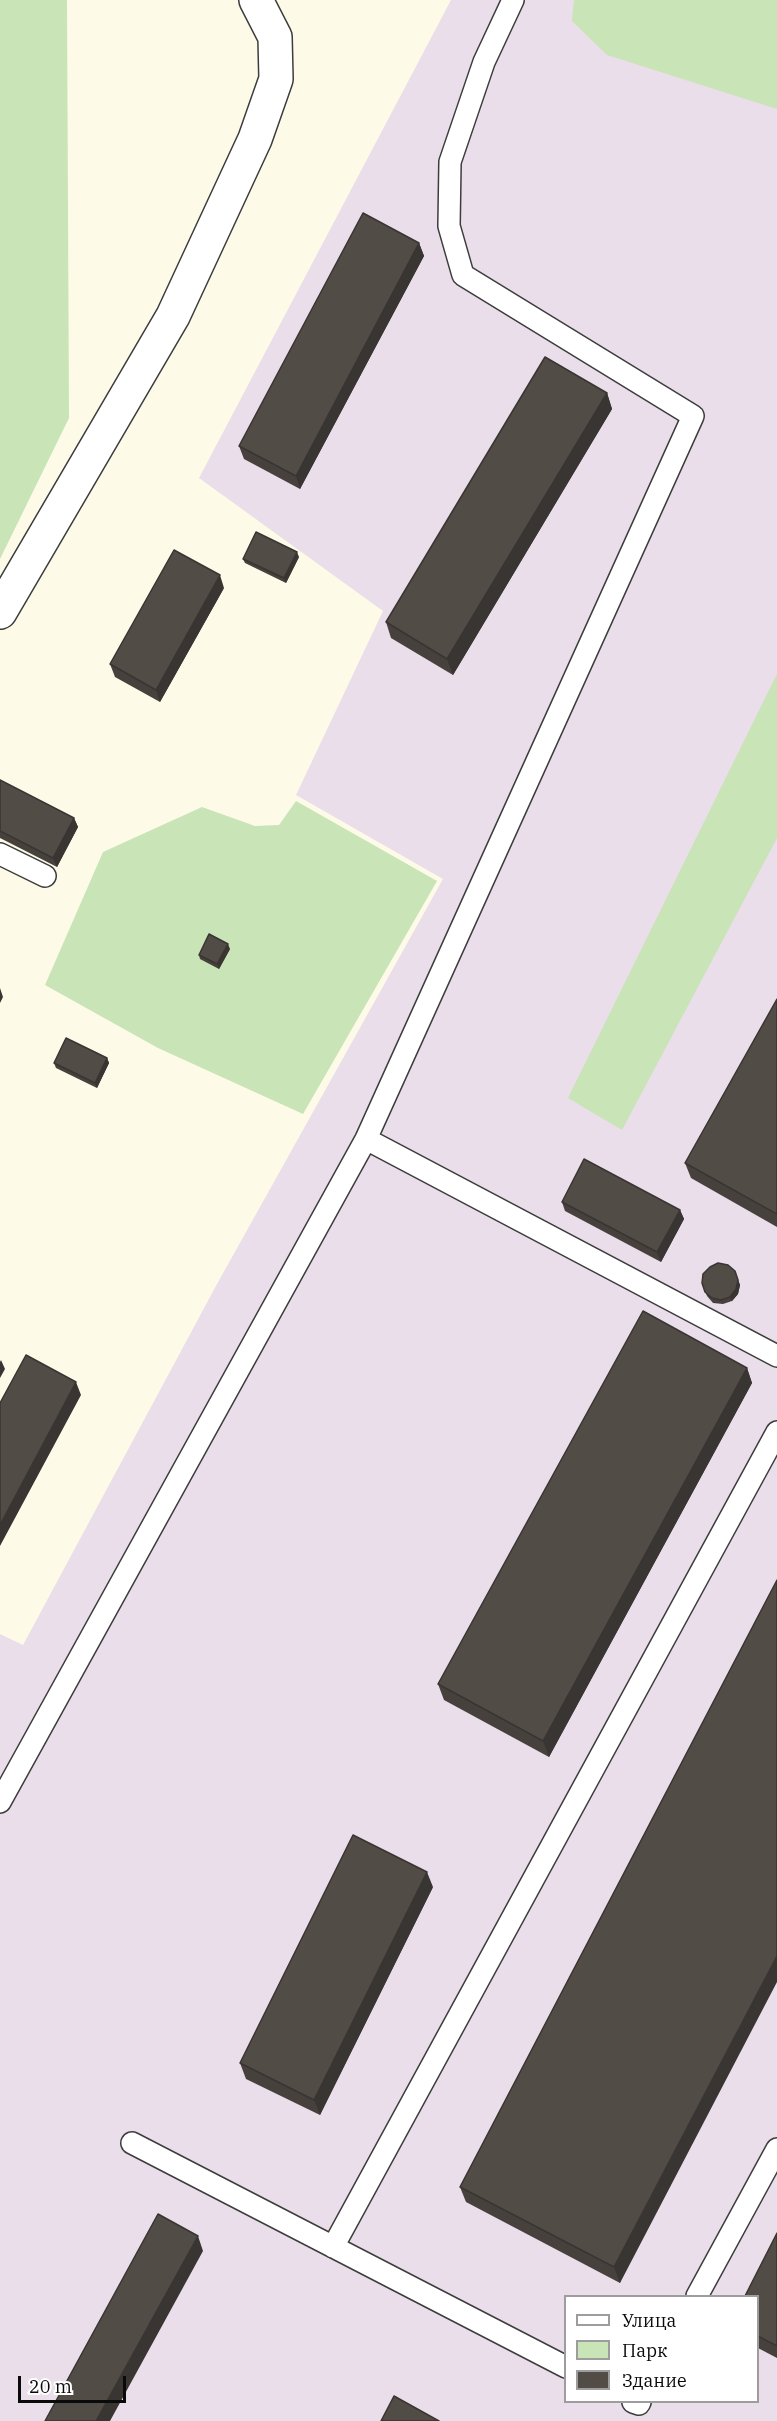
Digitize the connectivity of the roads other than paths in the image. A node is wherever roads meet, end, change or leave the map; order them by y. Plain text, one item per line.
1 (256, 0) edge
2 (513, 0) edge
3 (0, 612) edge
4 (0, 854) edge
5 (45, 876) dead end
6 (366, 1139) junction
7 (777, 1356) edge
8 (777, 1432) edge
9 (0, 1802) edge
10 (132, 2143) dead end
11 (777, 2149) edge
12 (333, 2247) junction
13 (698, 2295) edge
14 (564, 2366) edge

1 - 3 street
2 - 6 lane
4 - 5 lane
6 - 7 lane
6 - 9 lane
8 - 12 lane
10 - 12 lane
11 - 13 lane
12 - 14 lane

